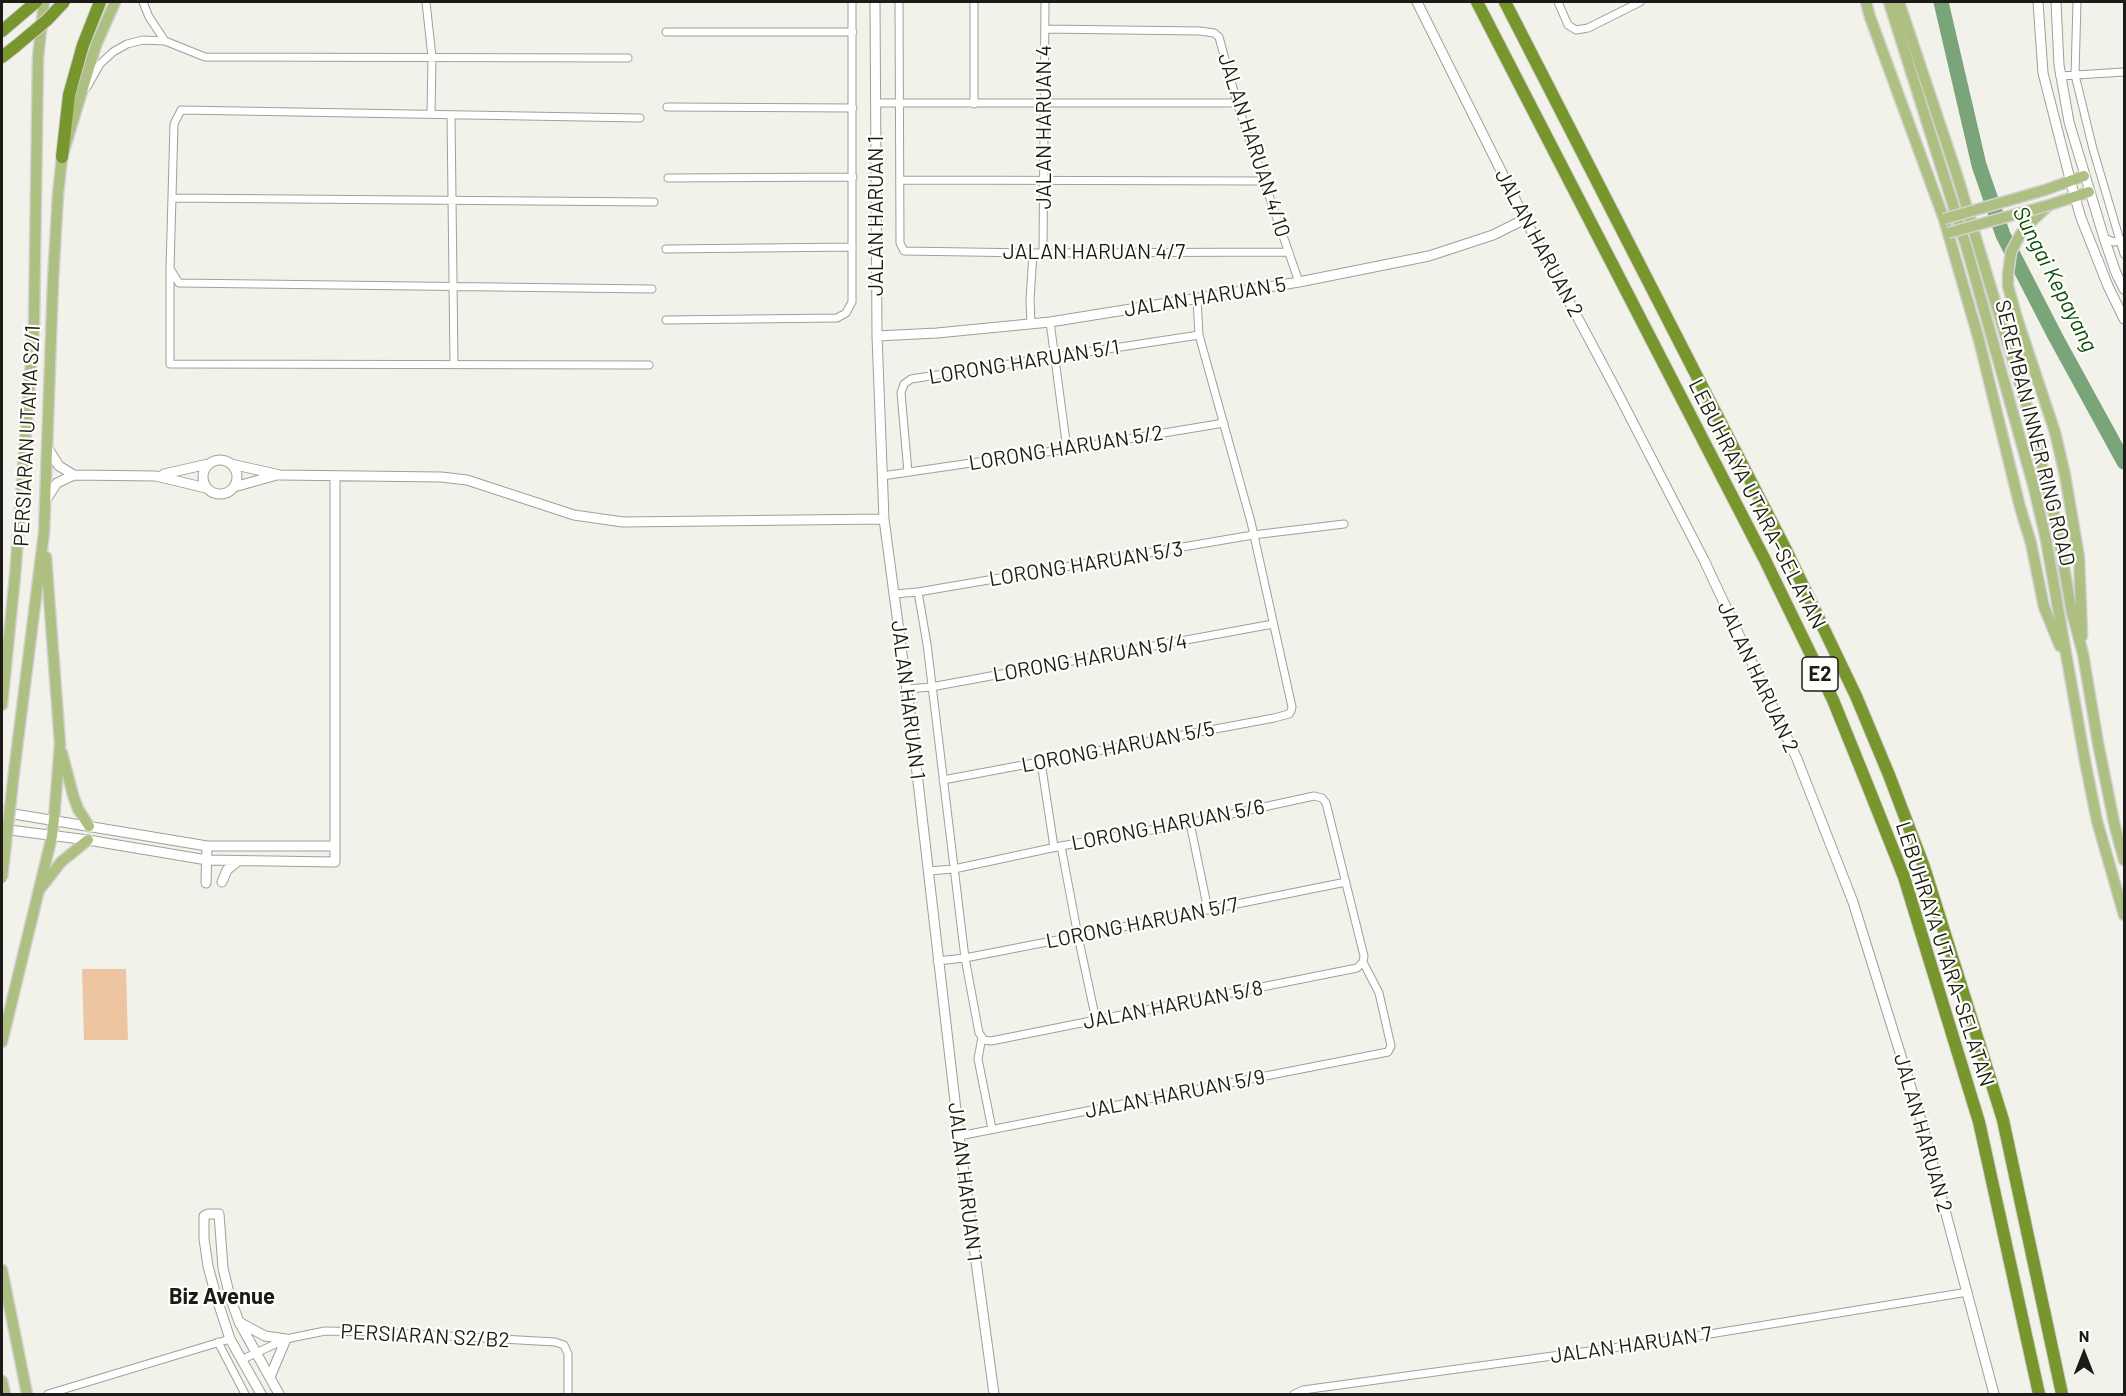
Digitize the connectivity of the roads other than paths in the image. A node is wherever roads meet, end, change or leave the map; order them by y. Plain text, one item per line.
1 (36, 2) edge
2 (44, 2) edge
3 (64, 2) edge
4 (100, 2) edge
5 (115, 2) edge
6 (143, 2) edge
7 (426, 2) edge
8 (852, 2) edge
9 (875, 2) edge
10 (899, 2) edge
11 (974, 2) edge
12 (1045, 2) edge
13 (1417, 2) edge
14 (1477, 2) edge
15 (1505, 2) edge
16 (1557, 2) edge
17 (1640, 2) edge
18 (1866, 2) edge
19 (1889, 2) edge
20 (1899, 2) edge
21 (2038, 2) edge
22 (2056, 2) edge
23 (2077, 2) edge
24 (1045, 29) junction
25 (2, 31) edge
26 (666, 32) dead end
27 (852, 32) junction
28 (165, 41) junction
29 (2, 57) edge
30 (432, 57) junction
31 (628, 58) dead end
32 (2124, 72) edge
33 (2074, 75) junction
34 (2060, 76) junction
35 (80, 98) junction
36 (876, 103) junction
37 (899, 103) junction
38 (1044, 103) junction
39 (1237, 103) junction
40 (974, 104) junction
41 (667, 107) dead end
42 (853, 108) junction
43 (431, 114) junction
44 (451, 115) junction
45 (640, 118) dead end
46 (62, 157) junction
47 (2084, 176) junction
48 (853, 177) junction
49 (668, 178) dead end
50 (900, 180) junction
51 (1264, 181) junction
52 (2070, 181) junction
53 (1045, 182) junction
54 (2089, 192) junction
55 (2074, 196) junction
56 (172, 198) junction
57 (452, 200) junction
58 (654, 202) dead end
59 (2049, 205) junction
60 (1525, 219) junction
61 (1944, 219) junction
62 (1948, 234) junction
63 (2104, 238) junction
64 (2122, 241) edge
65 (852, 247) junction
66 (666, 249) dead end
67 (1288, 252) junction
68 (1033, 253) junction
69 (1043, 253) junction
70 (2124, 254) edge
71 (170, 268) junction
72 (1299, 282) junction
73 (453, 286) junction
74 (652, 289) dead end
75 (2124, 289) edge
76 (1197, 299) junction
77 (2124, 319) edge
78 (666, 320) dead end
79 (1050, 322) junction
80 (1031, 324) junction
81 (1199, 335) junction
82 (877, 336) junction
83 (1053, 357) junction
84 (454, 364) junction
85 (649, 365) dead end
86 (1224, 423) junction
87 (46, 447) junction
88 (1067, 449) junction
89 (208, 464) junction
90 (231, 464) junction
91 (908, 472) junction
92 (74, 475) junction
93 (280, 475) junction
94 (156, 476) junction
95 (882, 476) junction
96 (335, 477) junction
97 (234, 487) junction
98 (206, 488) junction
99 (45, 501) junction
100 (884, 519) junction
101 (1344, 524) dead end
102 (44, 533) junction
103 (1253, 535) junction
104 (15, 576) junction
105 (918, 592) junction
106 (894, 594) junction
107 (1273, 624) junction
108 (2, 627) edge
109 (2083, 654) junction
110 (2067, 660) junction
111 (931, 687) junction
112 (907, 689) junction
113 (2, 705) edge
114 (60, 744) junction
115 (1041, 762) junction
116 (943, 780) junction
117 (2, 812) edge
118 (54, 819) junction
119 (1190, 823) junction
120 (89, 825) junction
121 (2, 829) edge
122 (52, 836) junction
123 (88, 840) junction
124 (207, 846) junction
125 (335, 846) junction
126 (1058, 846) junction
127 (223, 847) junction
128 (187, 856) junction
129 (207, 860) junction
130 (2124, 860) edge
131 (222, 861) junction
132 (238, 861) junction
133 (954, 869) junction
134 (928, 871) junction
135 (2, 878) edge
136 (222, 882) dead end
137 (1346, 882) junction
138 (37, 894) junction
139 (1208, 910) junction
140 (2124, 915) edge
141 (1078, 936) junction
142 (965, 958) junction
143 (937, 961) junction
144 (1363, 962) junction
145 (1096, 1020) junction
146 (982, 1037) junction
147 (2, 1042) edge
148 (992, 1129) junction
149 (959, 1136) junction
150 (2, 1270) edge
151 (1968, 1292) junction
152 (239, 1322) junction
153 (230, 1339) junction
154 (286, 1339) junction
155 (218, 1342) junction
156 (256, 1353) junction
157 (241, 1360) junction
158 (270, 1377) junction
159 (2, 1381) edge
160 (59, 1393) edge
161 (4, 1395) edge
162 (27, 1395) edge
163 (48, 1395) edge
164 (245, 1395) edge
165 (261, 1395) edge
166 (279, 1395) edge
167 (568, 1395) edge
168 (994, 1395) edge
169 (1294, 1395) edge
170 (1994, 1395) edge
171 (2038, 1395) edge
172 (2062, 1395) edge

1 - 25 highway
2 - 104 main road, PERSIARAN UTAMA S2/1
3 - 29 highway, bridge
4 - 46 highway
5 - 35 main road, PERSIARAN UTAMA S2/1
6 - 28 street
7 - 30 street
8 - 27 street
9 - 36 street, JALAN HARUAN 1
10 - 37 street
11 - 40 street
12 - 24 street, JALAN HARUAN 4
13 - 60 street, JALAN HARUAN 2
14 - 171 highway, LEBUHRAYA UTARA–SELATAN / E2
15 - 172 highway, LEBUHRAYA UTARA–SELATAN / E2
16 - 17 street
18 - 61 main road
19 - 110 main road, SEREMBAN INNER RING ROAD
20 - 109 main road, SEREMBAN INNER RING ROAD
21 - 52 street
22 - 34 street
23 - 33 street
24 - 38 street, JALAN HARUAN 4
24 - 39 street, JALAN HARUAN 4/10
26 - 27 street
27 - 42 street
28 - 30 street
28 - 35 street
30 - 31 street
30 - 43 street
32 - 33 street
33 - 34 street
33 - 64 street
34 - 47 street
35 - 46 main road, PERSIARAN UTAMA S2/1
36 - 37 street
36 - 82 street, JALAN HARUAN 1
37 - 40 street
37 - 50 street
38 - 39 street
38 - 40 street
38 - 53 street, JALAN HARUAN 4
39 - 51 street, JALAN HARUAN 4/10
41 - 42 street
42 - 48 street
43 - 44 street
43 - 56 street
44 - 45 street
44 - 57 street
46 - 87 main road, PERSIARAN UTAMA S2/1
47 - 52 main road
47 - 54 street
48 - 49 street
48 - 65 street
50 - 53 street
50 - 68 street, JALAN HARUAN 4/7
51 - 53 street
51 - 67 street, JALAN HARUAN 4/10
52 - 55 street
52 - 61 main road, bridge
53 - 69 street, JALAN HARUAN 4
54 - 55 main road
54 - 63 street
55 - 59 main road
55 - 77 street
56 - 57 street
56 - 71 street
57 - 58 street
57 - 73 street
59 - 62 main road, bridge
59 - 109 main road
60 - 72 street, JALAN HARUAN 5
60 - 151 street, JALAN HARUAN 2
61 - 62 main road, bridge
62 - 110 main road
63 - 64 street
63 - 75 street
64 - 70 street
65 - 66 street
65 - 78 street
67 - 69 street, JALAN HARUAN 4/7
67 - 72 street, JALAN HARUAN 4/10
68 - 69 street, JALAN HARUAN 4/7
68 - 80 street
71 - 73 street
71 - 84 street
72 - 76 street, JALAN HARUAN 5
73 - 74 street
73 - 84 street
76 - 79 street, JALAN HARUAN 5
76 - 81 street
79 - 80 street, JALAN HARUAN 5
79 - 83 street
80 - 82 street, JALAN HARUAN 5
81 - 83 street, LORONG HARUAN 5/1
81 - 86 street
82 - 95 street, JALAN HARUAN 1
83 - 88 street
83 - 91 street, LORONG HARUAN 5/1
84 - 85 street
86 - 88 street, LORONG HARUAN 5/2
86 - 103 street
87 - 92 street
87 - 99 main road, PERSIARAN UTAMA S2/1
88 - 91 street, LORONG HARUAN 5/2
89 - 90 street
89 - 94 street
89 - 98 street
90 - 93 street
90 - 97 street
91 - 95 street, LORONG HARUAN 5/2
92 - 94 street
92 - 99 street
93 - 96 street
93 - 97 street
94 - 98 street
95 - 100 street, JALAN HARUAN 1
96 - 100 street
96 - 125 street
97 - 98 street
99 - 102 main road, PERSIARAN UTAMA S2/1
100 - 106 street, JALAN HARUAN 1
101 - 103 street, LORONG HARUAN 5/3
102 - 114 main road
102 - 135 main road, PERSIARAN UTAMA S2/1, bridge
103 - 105 street, LORONG HARUAN 5/3
103 - 107 street
104 - 108 main road
104 - 113 main road, PERSIARAN UTAMA S2/1
105 - 106 street, LORONG HARUAN 5/3
105 - 111 street
106 - 112 street, JALAN HARUAN 1
107 - 111 street, LORONG HARUAN 5/4
107 - 115 street, LORONG HARUAN 5/5
109 - 130 main road, SEREMBAN INNER RING ROAD
110 - 140 main road, SEREMBAN INNER RING ROAD
111 - 112 street, LORONG HARUAN 5/4
111 - 116 street
112 - 134 street, JALAN HARUAN 1
114 - 118 main road
114 - 120 main road
115 - 116 street, LORONG HARUAN 5/5
115 - 126 street
116 - 133 street
117 - 118 street
118 - 120 street
118 - 122 main road
119 - 126 street, LORONG HARUAN 5/6
119 - 137 street, LORONG HARUAN 5/6
119 - 139 street
120 - 124 street
121 - 122 street
122 - 123 street
122 - 138 main road
123 - 128 street
123 - 138 main road
124 - 127 street
124 - 129 street
125 - 127 street
125 - 132 street
126 - 133 street, LORONG HARUAN 5/6
126 - 141 street
127 - 131 street
128 - 129 street
128 - 129 street
129 - 131 street
131 - 132 street
132 - 136 street
133 - 134 street, LORONG HARUAN 5/6
133 - 142 street
134 - 143 street, JALAN HARUAN 1
137 - 139 street, LORONG HARUAN 5/7
137 - 144 street
138 - 147 main road
139 - 141 street, LORONG HARUAN 5/7
141 - 142 street, LORONG HARUAN 5/7
141 - 145 street
142 - 143 street, LORONG HARUAN 5/7
142 - 146 street
143 - 149 street, JALAN HARUAN 1
144 - 145 street, JALAN HARUAN 5/8
144 - 148 street, JALAN HARUAN 5/9
145 - 146 street, JALAN HARUAN 5/8
146 - 148 street
148 - 149 street, JALAN HARUAN 5/9
149 - 168 street, JALAN HARUAN 1
150 - 162 main road
151 - 169 street, JALAN HARUAN 7
151 - 170 street, JALAN HARUAN 2
152 - 153 street
152 - 154 street
152 - 156 street
153 - 155 street
153 - 157 street
154 - 156 street, PERSIARAN S2/B2
154 - 158 street
154 - 167 street, PERSIARAN S2/B2
155 - 160 street
155 - 164 street
156 - 157 street, PERSIARAN S2/B2
156 - 158 street
157 - 165 street
158 - 166 street
159 - 161 main road
160 - 163 street

